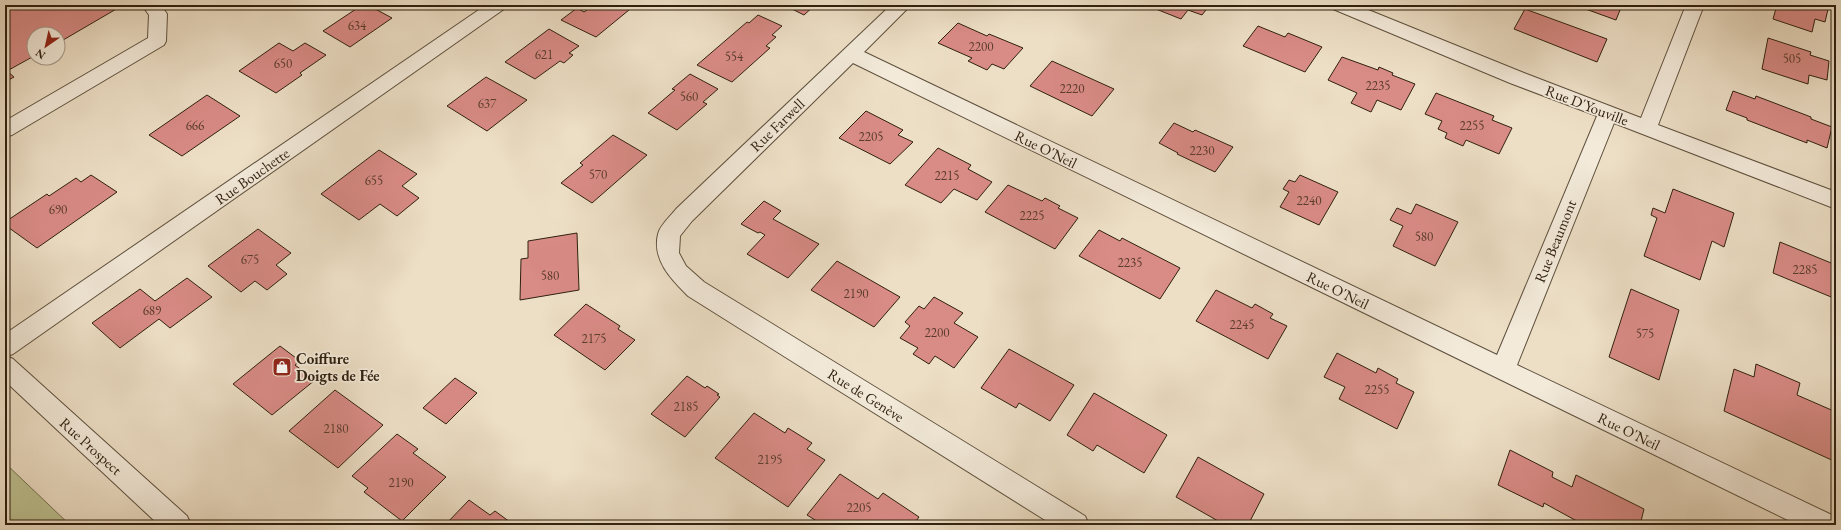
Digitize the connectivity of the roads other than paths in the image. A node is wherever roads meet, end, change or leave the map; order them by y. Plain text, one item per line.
1 (151, 5) edge
2 (498, 5) edge
3 (902, 5) edge
4 (1339, 5) edge
5 (1695, 5) edge
6 (851, 54) junction
7 (1608, 112) junction
8 (1647, 128) junction
9 (5, 130) edge
10 (1836, 201) edge
11 (668, 254) joint
12 (5, 347) edge
13 (5, 366) edge
14 (1503, 370) junction
15 (178, 525) edge
16 (1076, 525) edge
17 (1825, 525) edge

1 - 9 street
2 - 12 street, Rue Bouchette
3 - 6 street, Rue Farwell
4 - 7 street, Rue D'Youville
5 - 8 street
6 - 11 street, Rue Farwell
6 - 14 street, Rue O'Neil
7 - 8 street, Rue D'Youville
7 - 14 street, Rue Beaumont
8 - 10 street, Rue D'Youville
11 - 16 street, Rue de Genève
13 - 15 street, Rue Prospect
14 - 17 street, Rue O'Neil

